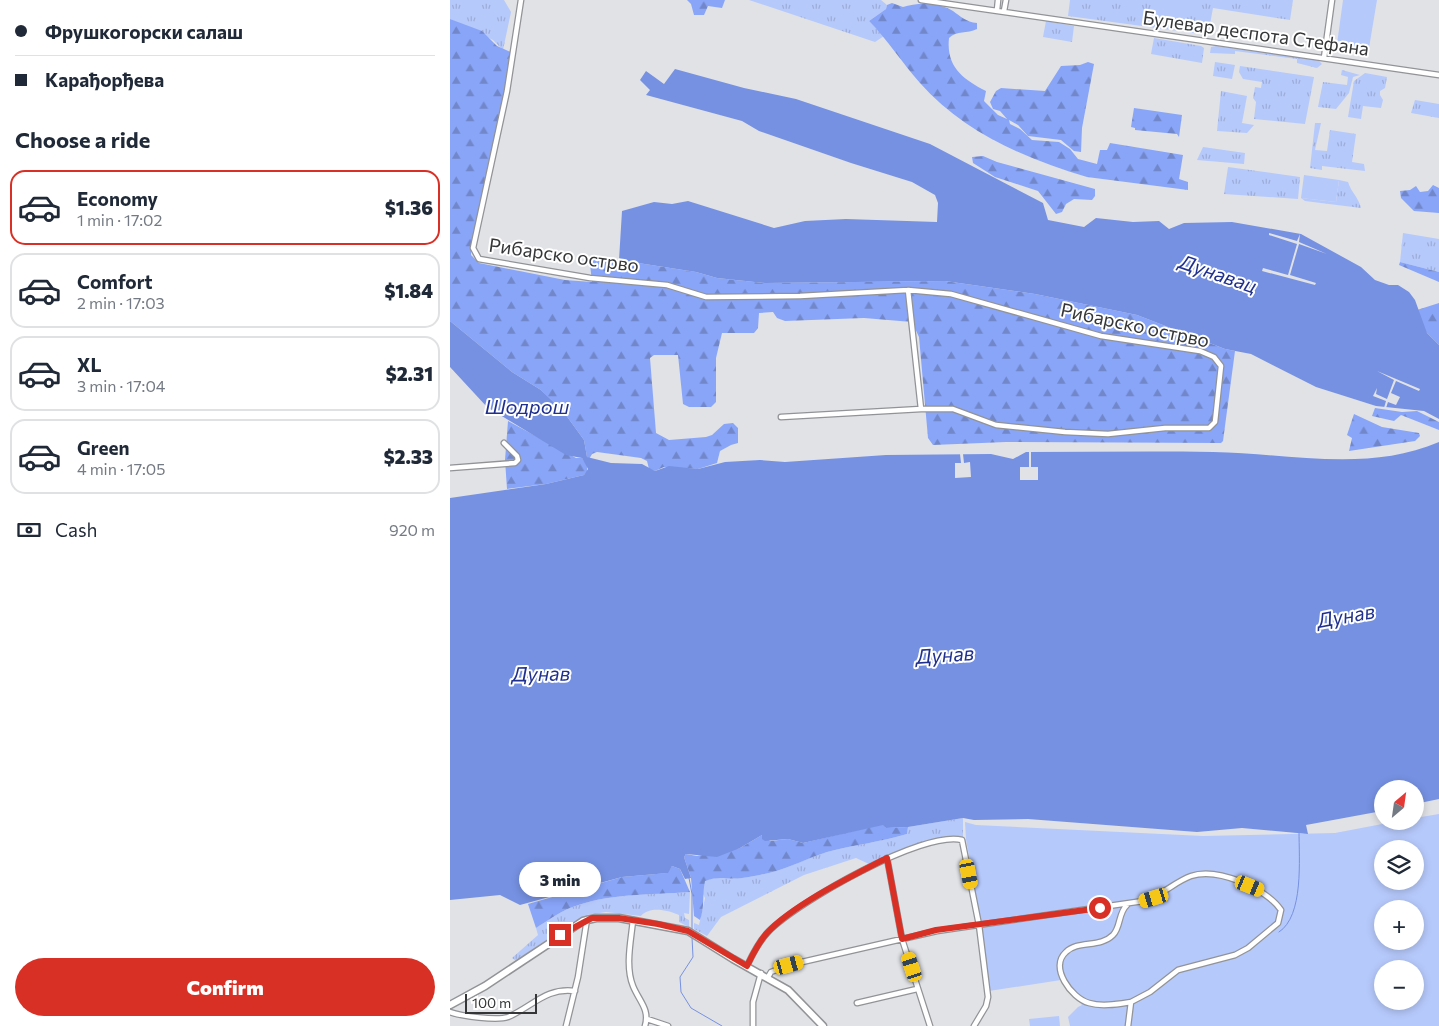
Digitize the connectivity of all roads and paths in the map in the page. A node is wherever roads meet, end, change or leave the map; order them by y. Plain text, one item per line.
1 (521, 0) edge
2 (920, 0) edge
3 (998, 0) edge
4 (1006, 0) edge
5 (1332, 0) edge
6 (997, 10) junction
7 (1004, 11) junction
8 (1324, 58) junction
9 (1439, 76) edge
10 (908, 290) junction
11 (921, 409) junction
12 (781, 417) dead end
13 (504, 443) dead end
14 (450, 468) edge
15 (887, 858) junction
16 (1128, 904) junction
17 (587, 919) junction
18 (633, 920) junction
19 (979, 925) junction
20 (902, 939) junction
21 (747, 966) junction
22 (761, 973) junction
23 (768, 977) junction
24 (917, 989) junction
25 (575, 991) junction
26 (1131, 1002) junction
27 (857, 1004) dead end
28 (450, 1005) edge
29 (450, 1012) edge
30 (647, 1019) junction
31 (566, 1026) edge
32 (645, 1026) edge
33 (668, 1026) edge
34 (753, 1026) edge
35 (823, 1026) edge
36 (930, 1026) edge
37 (974, 1026) edge
38 (1128, 1026) edge

1 - 10 street, Рибарско острво
2 - 6 street, Булевар деспота Стефана
3 - 6 street
4 - 7 street
5 - 8 street
6 - 7 street, Булевар деспота Стефана
7 - 8 street, Булевар деспота Стефана
8 - 9 street, Булевар деспота Стефана
10 - 11 street
10 - 11 street, Рибарско острво
11 - 12 street
13 - 14 street
15 - 19 street
15 - 20 street
15 - 21 street
16 - 19 street
16 - 26 street
16 - 26 street
17 - 18 main road
17 - 25 street
17 - 28 main road
18 - 21 main road
18 - 30 street
19 - 20 street
19 - 37 street
20 - 23 street
20 - 24 street
21 - 22 main road
22 - 23 main road
22 - 34 street
23 - 35 main road
24 - 27 street
24 - 36 street
25 - 29 street
25 - 31 street
26 - 38 street
30 - 32 street
30 - 33 street

